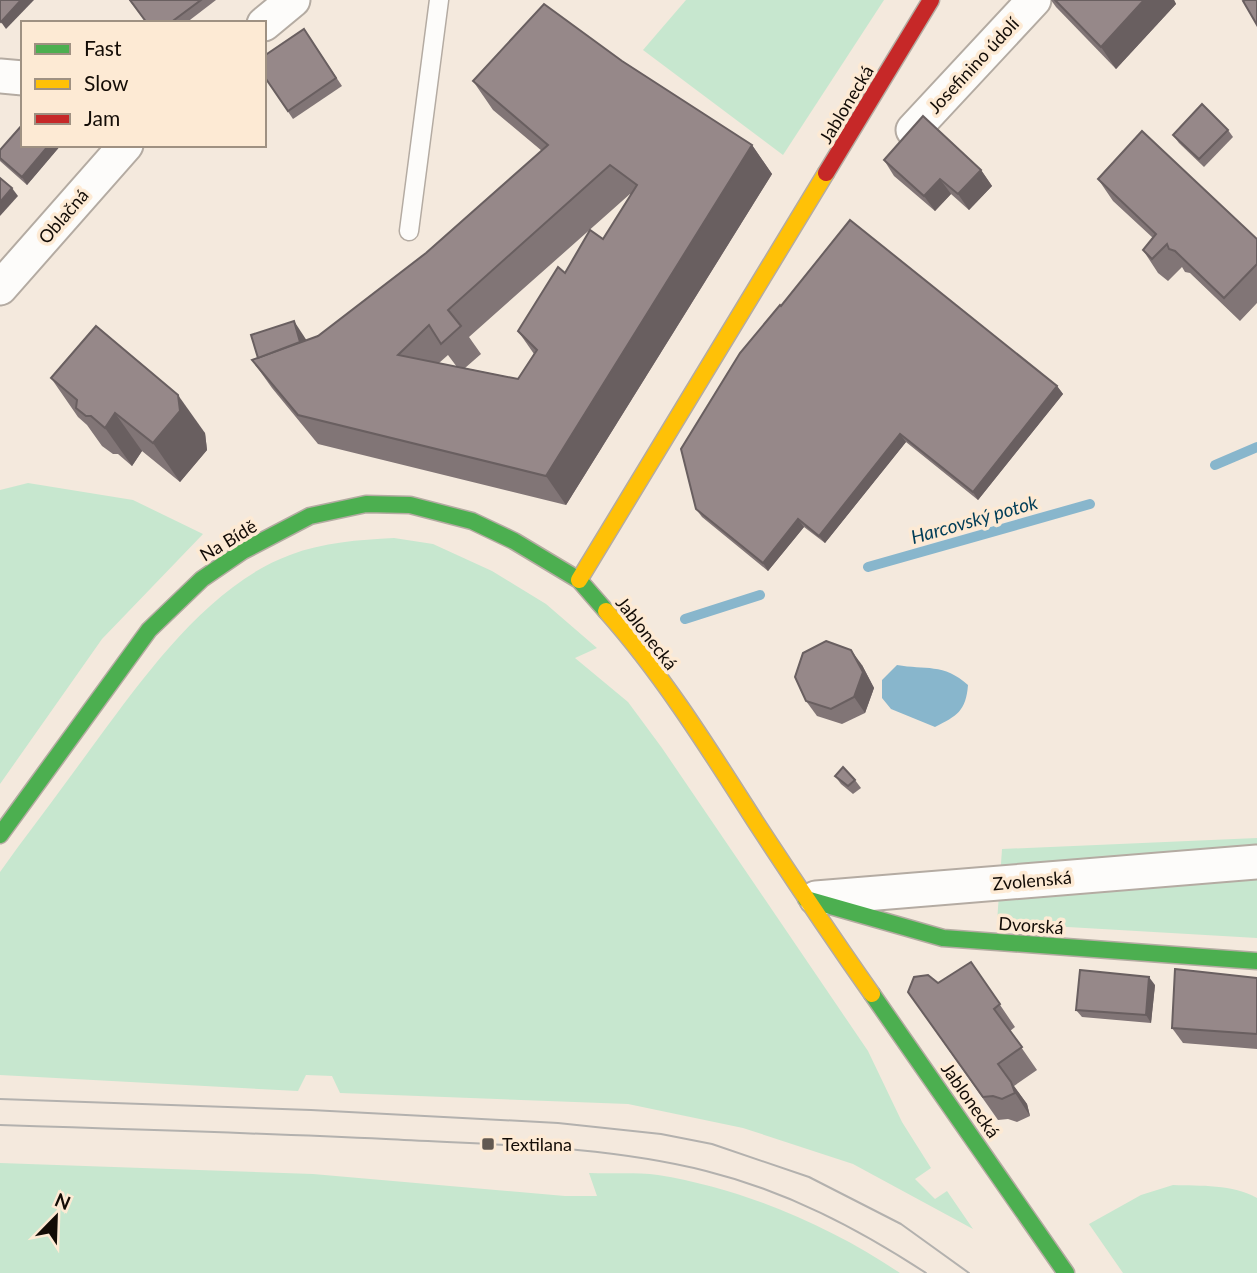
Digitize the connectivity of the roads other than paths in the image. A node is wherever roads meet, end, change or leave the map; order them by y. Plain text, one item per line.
1 (293, 0) edge
2 (439, 0) edge
3 (931, 0) edge
4 (1034, 0) edge
5 (266, 22) edge
6 (0, 76) edge
7 (21, 78) edge
8 (913, 130) edge
9 (124, 147) edge
10 (409, 231) dead end
11 (0, 288) edge
12 (579, 580) junction
13 (0, 835) edge
14 (1257, 862) edge
15 (806, 899) junction
16 (1257, 961) edge
17 (1066, 1273) edge

1 - 5 street
2 - 10 lane
3 - 12 main road, Jablonecká
4 - 8 street, Josefinino údolí
6 - 7 street
9 - 11 street, Oblačná
12 - 13 main road, Na Bídě
12 - 15 main road, Jablonecká
14 - 15 street, Zvolenská
15 - 16 main road, Dvorská
15 - 17 main road, Jablonecká

